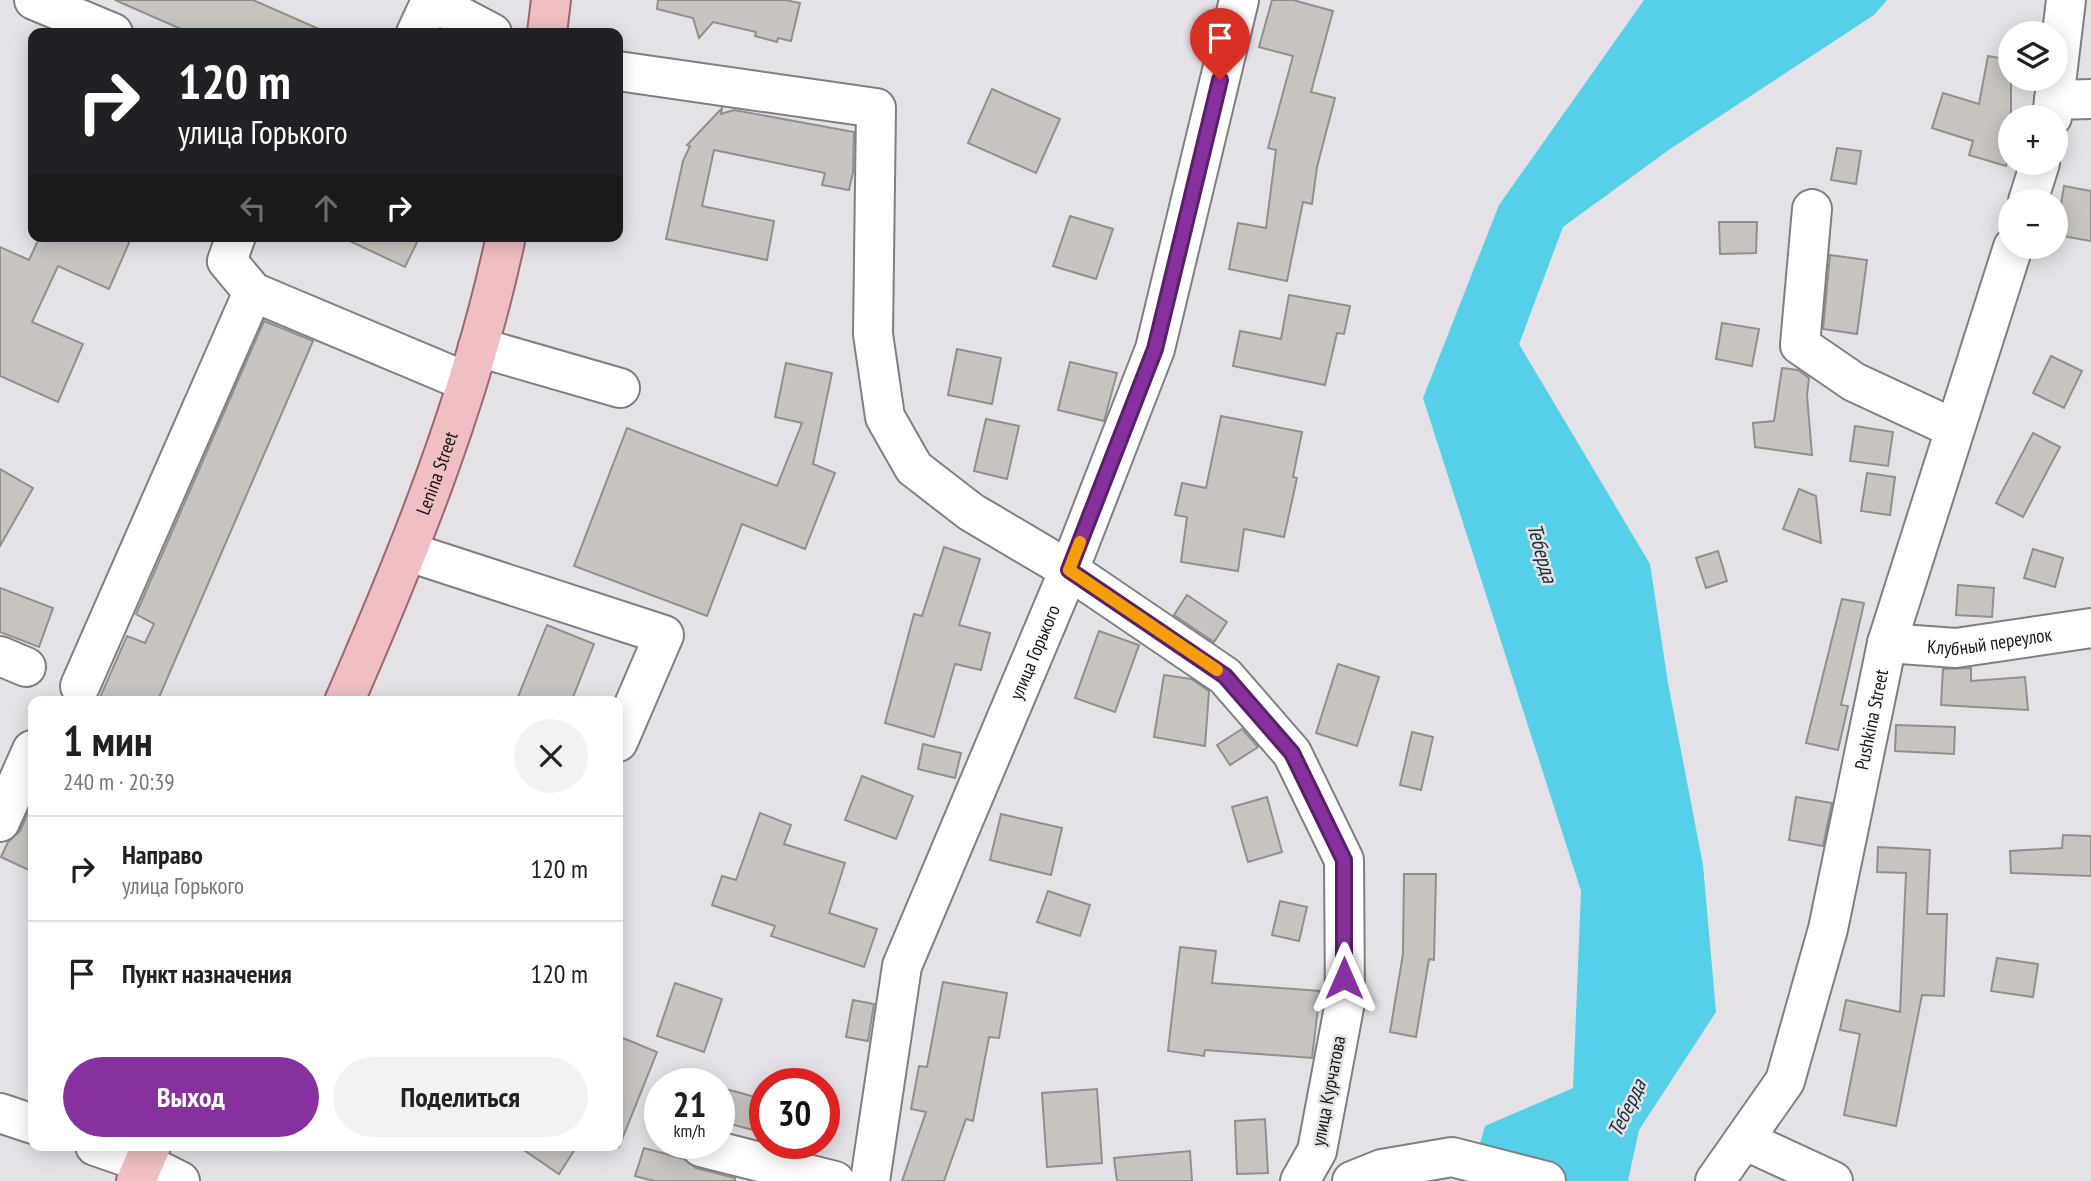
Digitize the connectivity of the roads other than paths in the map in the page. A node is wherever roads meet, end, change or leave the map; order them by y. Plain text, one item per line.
1 (34, 0) edge
2 (430, 0) edge
3 (551, 0) edge
4 (1239, 0) edge
5 (2066, 0) edge
6 (101, 28) edge
7 (418, 28) edge
8 (483, 28) edge
9 (548, 28) edge
10 (623, 72) edge
11 (2091, 99) edge
12 (2053, 105) edge
13 (2068, 105) edge
14 (1812, 209) dead end
15 (234, 242) edge
16 (505, 242) edge
17 (2009, 259) edge
18 (253, 292) junction
19 (473, 365) junction
20 (620, 388) dead end
21 (1953, 428) junction
22 (409, 552) junction
23 (1069, 570) junction
24 (2091, 628) edge
25 (1887, 643) junction
26 (80, 686) dead end
27 (347, 696) edge
28 (623, 730) edge
29 (28, 759) edge
30 (0, 822) edge
31 (0, 1113) edge
32 (28, 1122) edge
33 (1744, 1140) junction
34 (109, 1151) edge
35 (735, 1156) edge
36 (144, 1164) edge
37 (180, 1181) edge
38 (835, 1181) edge
39 (870, 1181) edge
40 (1300, 1181) edge
41 (1352, 1181) edge
42 (1546, 1181) edge
43 (1715, 1181) edge
44 (1833, 1181) edge

1 - 6 street
2 - 7 street
2 - 8 street
3 - 9 main road
4 - 23 street, улица Горького
5 - 12 street
10 - 23 street, улица Курчатова
11 - 13 street
14 - 21 street
15 - 18 street
16 - 19 main road, Lenina Street
17 - 21 street, Pushkina Street
18 - 19 street
18 - 26 street
19 - 20 street
19 - 22 main road, Lenina Street
21 - 25 street, Pushkina Street
22 - 27 main road, Lenina Street
22 - 28 street
23 - 39 street, улица Горького
23 - 40 street, улица Курчатова
24 - 25 street, Клубный переулок
25 - 33 street, Pushkina Street
29 - 30 street
31 - 32 street
33 - 43 street, Pushkina Street
33 - 44 street
34 - 36 street
35 - 38 street
36 - 37 street
41 - 42 street

